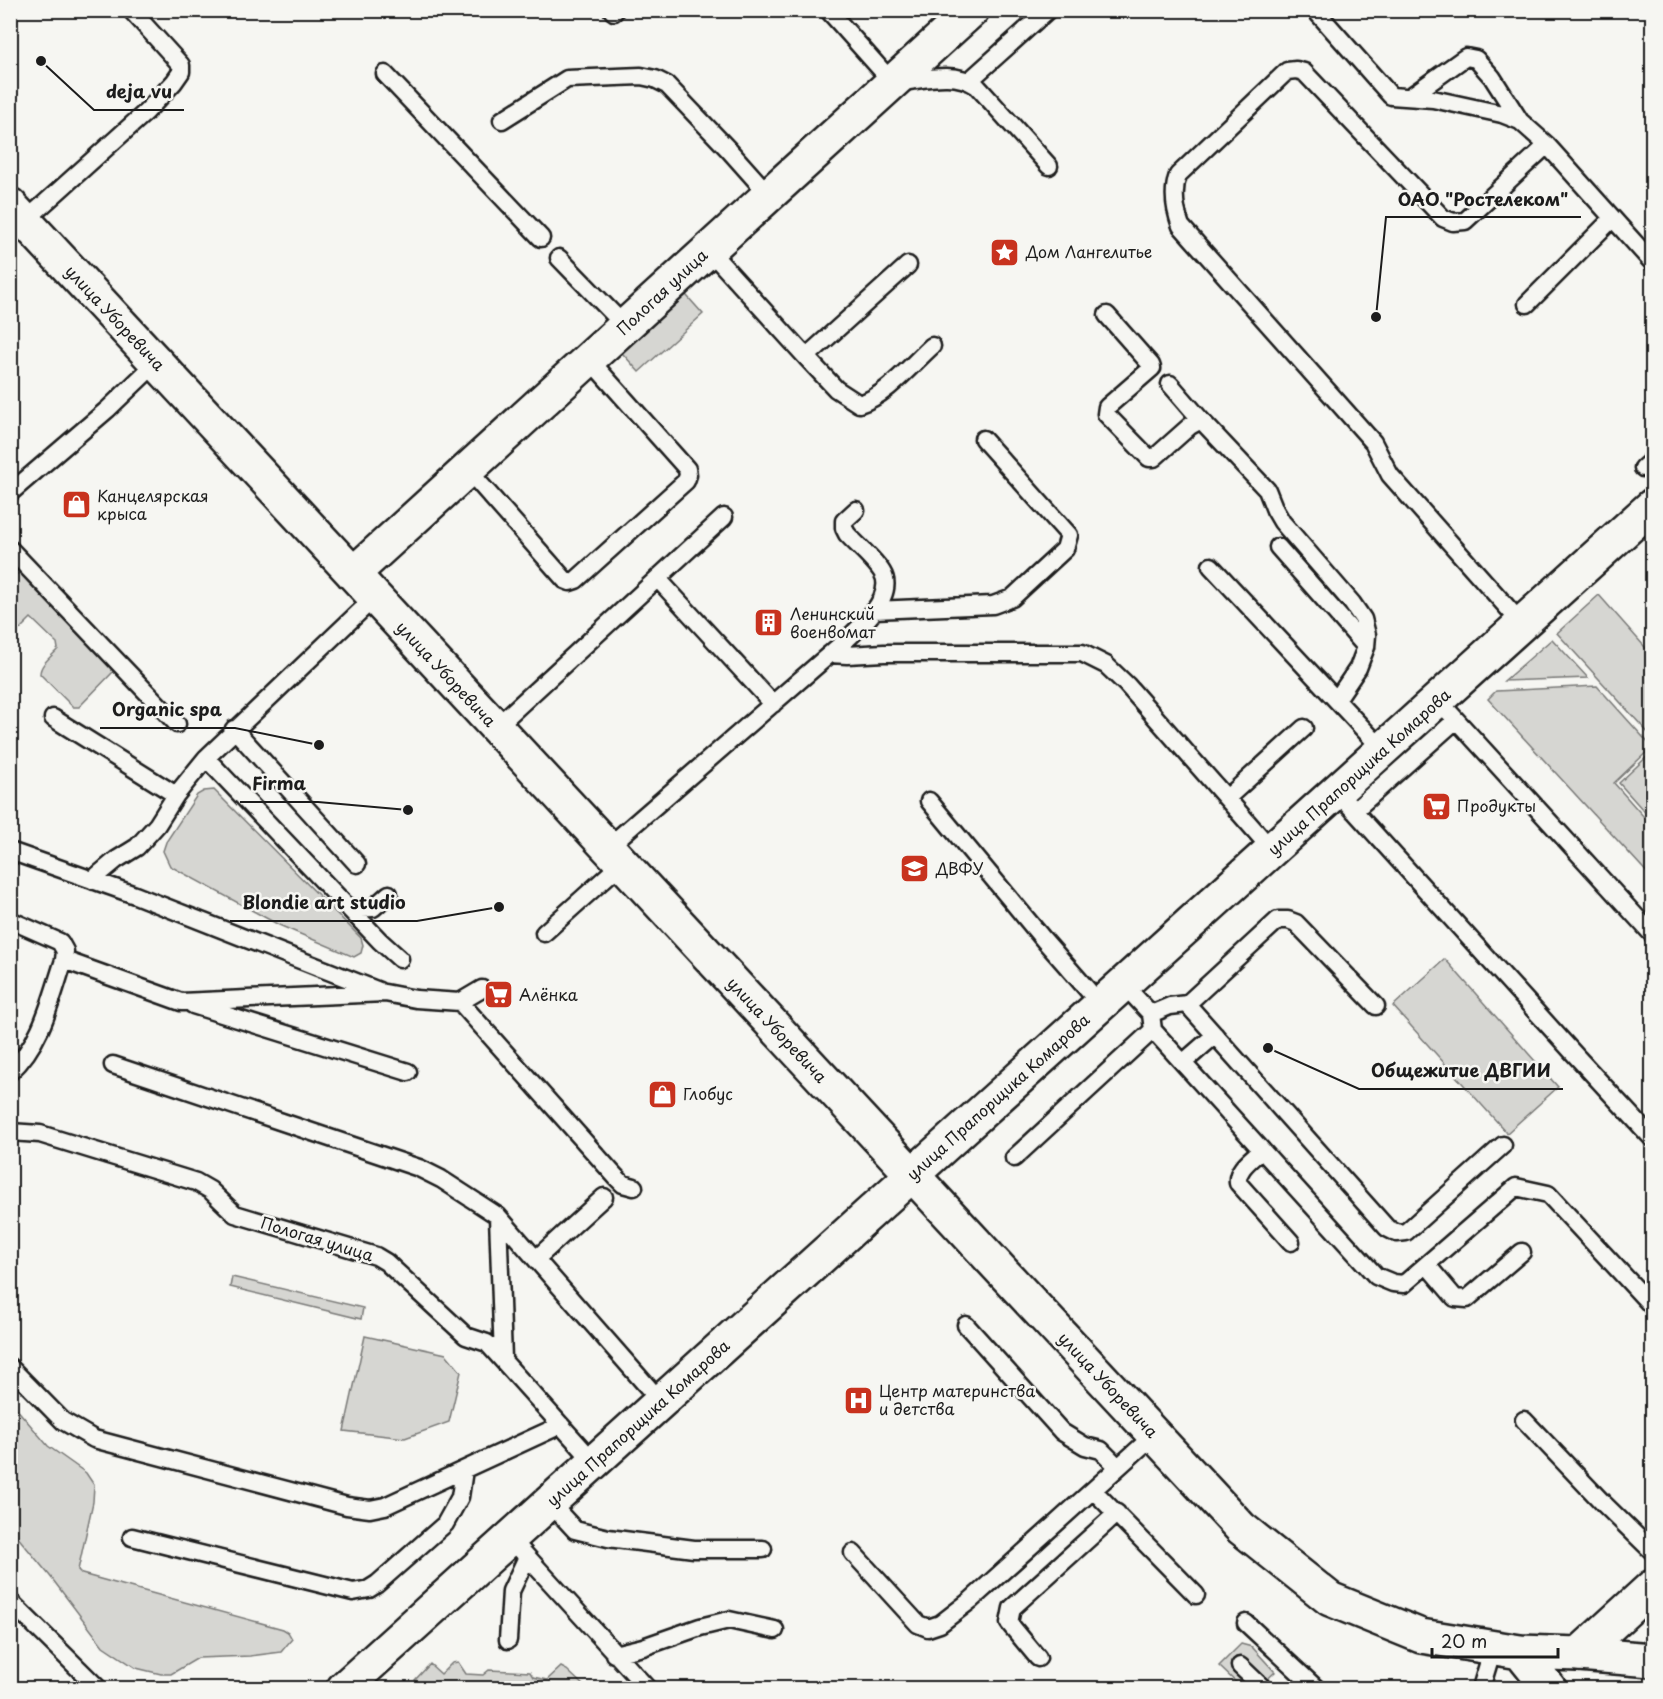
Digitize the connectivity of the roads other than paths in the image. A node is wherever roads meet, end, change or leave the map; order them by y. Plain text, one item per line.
1 (131, 10) edge
2 (828, 10) edge
3 (972, 10) edge
4 (1048, 10) edge
5 (1315, 10) edge
6 (386, 74) dead end
7 (969, 81) junction
8 (893, 83) junction
9 (1411, 96) junction
10 (502, 120) dead end
11 (1520, 121) junction
12 (1547, 145) junction
13 (1049, 166) dead end
14 (768, 194) junction
15 (18, 213) edge
16 (1612, 219) junction
17 (541, 238) dead end
18 (708, 249) junction
19 (559, 258) dead end
20 (1653, 262) edge
21 (908, 265) dead end
22 (1527, 304) dead end
23 (1107, 315) dead end
24 (625, 326) junction
25 (932, 346) dead end
26 (806, 357) junction
27 (589, 359) junction
28 (156, 363) junction
29 (1170, 384) dead end
30 (1201, 420) junction
31 (983, 439) dead end
32 (467, 469) junction
33 (10, 493) edge
34 (856, 510) dead end
35 (724, 518) dead end
36 (1648, 518) edge
37 (1278, 546) dead end
38 (13, 556) edge
39 (1211, 566) dead end
40 (353, 574) junction
41 (658, 579) junction
42 (375, 597) junction
43 (874, 610) junction
44 (1522, 624) junction
45 (1366, 647) junction
46 (830, 654) junction
47 (1337, 699) junction
48 (773, 704) junction
49 (1447, 710) junction
50 (53, 718) dead end
51 (177, 724) dead end
52 (496, 727) junction
53 (1304, 728) dead end
54 (234, 729) junction
55 (1383, 750) junction
56 (206, 758) junction
57 (176, 795) junction
58 (1227, 798) junction
59 (929, 801) dead end
60 (1346, 801) junction
61 (1272, 850) junction
62 (10, 851) edge
63 (615, 855) junction
64 (357, 864) dead end
65 (94, 881) junction
66 (389, 894) dead end
67 (350, 909) junction
68 (10, 920) edge
69 (544, 933) dead end
70 (1653, 934) edge
71 (400, 959) dead end
72 (64, 960) junction
73 (482, 989) dead end
74 (385, 993) junction
75 (1112, 995) junction
76 (181, 1002) junction
77 (460, 1002) junction
78 (1187, 1004) junction
79 (1376, 1006) dead end
80 (1152, 1022) junction
81 (1215, 1035) junction
82 (1184, 1062) junction
83 (113, 1065) dead end
84 (10, 1072) edge
85 (408, 1072) dead end
86 (10, 1132) edge
87 (1653, 1138) edge
88 (1503, 1145) dead end
89 (1261, 1150) junction
90 (1014, 1158) dead end
91 (912, 1175) junction
92 (634, 1187) dead end
93 (604, 1197) dead end
94 (498, 1216) junction
95 (1291, 1242) dead end
96 (1522, 1252) dead end
97 (536, 1259) junction
98 (1427, 1265) junction
99 (1653, 1306) edge
100 (966, 1325) dead end
101 (503, 1359) junction
102 (10, 1367) edge
103 (661, 1402) junction
104 (1524, 1420) dead end
105 (561, 1425) junction
106 (1154, 1435) junction
107 (594, 1462) junction
108 (1118, 1467) junction
109 (464, 1470) junction
110 (1093, 1490) junction
111 (550, 1503) junction
112 (1117, 1513) junction
113 (132, 1537) dead end
114 (518, 1548) junction
115 (763, 1549) dead end
116 (1653, 1551) edge
117 (853, 1553) dead end
118 (1653, 1587) edge
119 (1196, 1595) dead end
120 (10, 1601) edge
121 (1246, 1623) dead end
122 (775, 1630) dead end
123 (508, 1640) dead end
124 (1507, 1650) junction
125 (614, 1654) junction
126 (1579, 1654) junction
127 (1038, 1658) dead end
128 (1653, 1660) edge
129 (1240, 1666) dead end
130 (98, 1689) edge
131 (344, 1689) edge
132 (647, 1689) edge
133 (1263, 1689) edge
134 (1316, 1689) edge
135 (1481, 1689) edge
136 (1550, 1689) edge

1 - 15 lane
2 - 8 lane
3 - 8 main road, Пологая улица
4 - 7 lane
5 - 9 lane
6 - 17 lane
7 - 8 lane
7 - 13 lane
8 - 14 main road, Пологая улица
9 - 11 lane
9 - 11 lane
10 - 14 lane
11 - 12 lane
12 - 16 lane
12 - 44 lane
14 - 18 main road, Пологая улица
15 - 28 main road, улица Уборевича
16 - 20 lane
16 - 22 lane
18 - 24 main road, Пологая улица
18 - 26 lane
19 - 24 lane
21 - 26 lane
23 - 30 lane
24 - 27 main road, Пологая улица
25 - 26 lane
27 - 32 main road, Пологая улица
27 - 32 lane
28 - 33 lane
28 - 40 main road, улица Уборевича
29 - 30 lane
30 - 45 lane
31 - 43 lane
32 - 40 main road, Пологая улица
34 - 43 lane
35 - 41 lane
36 - 44 main road, улица Прапорщика Комарова
37 - 45 lane
38 - 51 lane
39 - 47 lane
40 - 42 main road, улица Уборевича
41 - 48 lane
41 - 52 lane
42 - 52 main road, улица Уборевича
42 - 54 lane
43 - 46 lane
44 - 49 main road, улица Прапорщика Комарова
45 - 47 lane
46 - 48 lane
46 - 58 lane
47 - 55 lane
48 - 63 lane
49 - 55 main road, улица Прапорщика Комарова
49 - 60 lane
49 - 70 lane
50 - 57 lane
52 - 63 main road, улица Уборевича
53 - 58 lane
54 - 56 lane
54 - 64 lane
55 - 60 main road, улица Прапорщика Комарова
56 - 57 lane
56 - 67 lane
57 - 65 lane
58 - 61 lane
59 - 75 lane
60 - 61 main road, улица Прапорщика Комарова
60 - 87 lane
61 - 75 main road, улица Прапорщика Комарова
62 - 65 lane
63 - 69 lane
63 - 91 main road, улица Уборевича
65 - 74 lane
66 - 67 lane
67 - 71 lane
68 - 72 lane
72 - 76 lane
72 - 84 lane
73 - 77 lane
74 - 76 lane
74 - 77 lane
75 - 80 lane
75 - 91 main road, улица Прапорщика Комарова
76 - 85 lane
77 - 92 lane
78 - 79 lane
78 - 80 lane
78 - 81 lane
80 - 82 lane
80 - 90 lane
81 - 82 lane
81 - 88 lane
82 - 89 lane
83 - 94 lane
86 - 101 lane, Пологая улица
89 - 95 lane
89 - 98 lane
91 - 103 main road, улица Прапорщика Комарова
91 - 106 main road, улица Уборевича
93 - 97 lane
94 - 97 lane
94 - 101 lane
96 - 98 lane
97 - 103 lane
98 - 99 lane
100 - 108 lane
101 - 105 lane, Пологая улица
102 - 109 lane
103 - 107 main road, улица Прапорщика Комарова
104 - 116 lane
105 - 107 lane, Пологая улица
105 - 109 lane
106 - 108 lane
106 - 124 main road, улица Уборевича
107 - 111 main road, улица Прапорщика Комарова
108 - 110 lane
109 - 113 lane
110 - 112 lane
110 - 117 lane
111 - 114 main road, улица Прапорщика Комарова
111 - 115 lane
112 - 119 lane
112 - 127 lane
114 - 123 lane
114 - 125 lane
114 - 131 main road, улица Прапорщика Комарова
118 - 126 main road
120 - 130 lane
121 - 134 lane
122 - 125 lane
124 - 126 main road, улица Уборевича
124 - 135 lane
124 - 136 main road
125 - 132 lane
126 - 128 main road, улица Уборевича
129 - 133 lane

